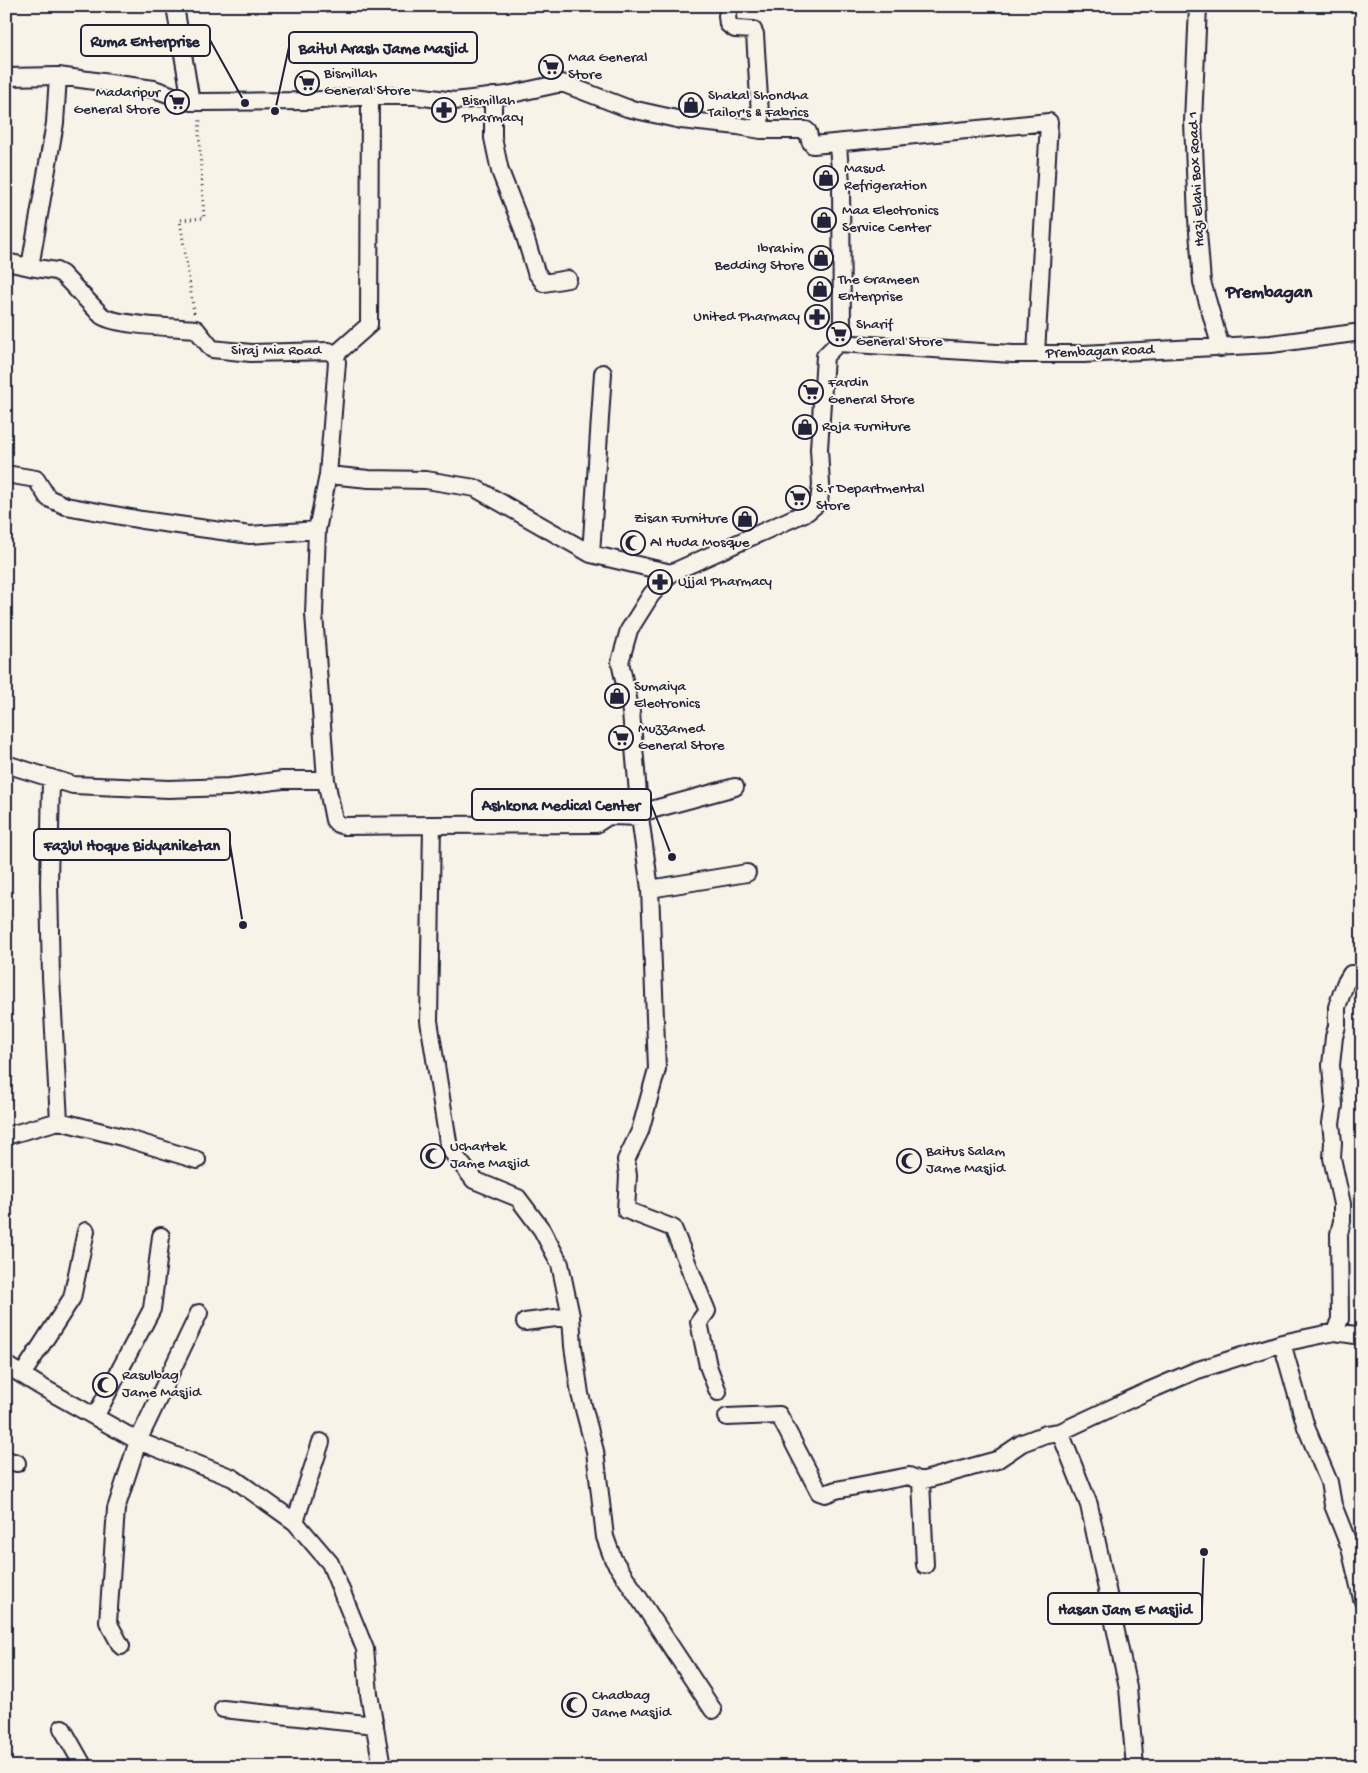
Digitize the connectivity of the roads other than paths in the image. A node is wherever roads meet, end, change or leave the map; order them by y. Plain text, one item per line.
1 (175, 6) edge
2 (730, 6) edge
3 (1198, 6) edge
4 (58, 76) junction
5 (6, 77) edge
6 (370, 96) junction
7 (493, 96) junction
8 (196, 102) junction
9 (761, 130) junction
10 (836, 144) junction
11 (6, 262) edge
12 (30, 268) junction
13 (568, 280) dead end
14 (1362, 332) edge
15 (838, 343) junction
16 (1221, 348) junction
17 (1036, 354) junction
18 (335, 355) junction
19 (604, 373) dead end
20 (6, 474) edge
21 (328, 475) junction
22 (317, 530) junction
23 (592, 554) junction
24 (671, 573) junction
25 (6, 764) edge
26 (51, 778) junction
27 (326, 780) junction
28 (735, 787) dead end
29 (640, 815) junction
30 (432, 824) junction
31 (747, 873) dead end
32 (650, 889) junction
33 (1362, 974) edge
34 (59, 1122) junction
35 (6, 1136) edge
36 (197, 1160) dead end
37 (86, 1231) dead end
38 (161, 1236) dead end
39 (200, 1313) dead end
40 (571, 1316) junction
41 (525, 1322) dead end
42 (1335, 1332) junction
43 (1362, 1336) edge
44 (1282, 1342) junction
45 (6, 1364) edge
46 (22, 1375) junction
47 (718, 1392) dead end
48 (95, 1417) junction
49 (727, 1417) dead end
50 (1060, 1432) junction
51 (138, 1441) junction
52 (321, 1442) dead end
53 (921, 1480) junction
54 (295, 1522) junction
55 (925, 1565) dead end
56 (1362, 1599) edge
57 (121, 1646) dead end
58 (223, 1709) dead end
59 (713, 1710) dead end
60 (375, 1725) junction
61 (62, 1728) dead end
62 (84, 1767) edge
63 (382, 1767) edge
64 (1135, 1767) edge

1 - 8 street
2 - 9 street
3 - 16 street, Hazi Elahi Box Road 1
4 - 5 street
4 - 8 street
4 - 12 street
6 - 7 street
6 - 8 street
6 - 18 street
7 - 9 street
7 - 13 street
9 - 10 street
10 - 15 street
10 - 17 street
11 - 12 street
12 - 18 street, Siraj Mia Road
14 - 16 street, Prembagan Road
15 - 17 street, Prembagan Road
15 - 24 street
16 - 17 street, Prembagan Road
18 - 21 street
19 - 23 street
20 - 22 street
21 - 22 street
21 - 23 street
22 - 27 street
23 - 24 street
24 - 29 street
25 - 26 street
26 - 27 street
26 - 34 street
27 - 30 street
28 - 29 street
29 - 30 street
29 - 32 street
30 - 40 street
31 - 32 street
32 - 47 street
33 - 42 street
34 - 35 street
34 - 36 street
37 - 46 street
38 - 48 street
39 - 51 street
40 - 41 street
40 - 59 street
42 - 43 street
42 - 44 street
44 - 50 street
44 - 56 street
45 - 46 street
46 - 48 street
48 - 51 street
49 - 53 street
50 - 53 street
50 - 64 street
51 - 54 street
51 - 57 street
52 - 54 street
53 - 55 street
54 - 60 street
58 - 60 street
60 - 63 street
61 - 62 street

